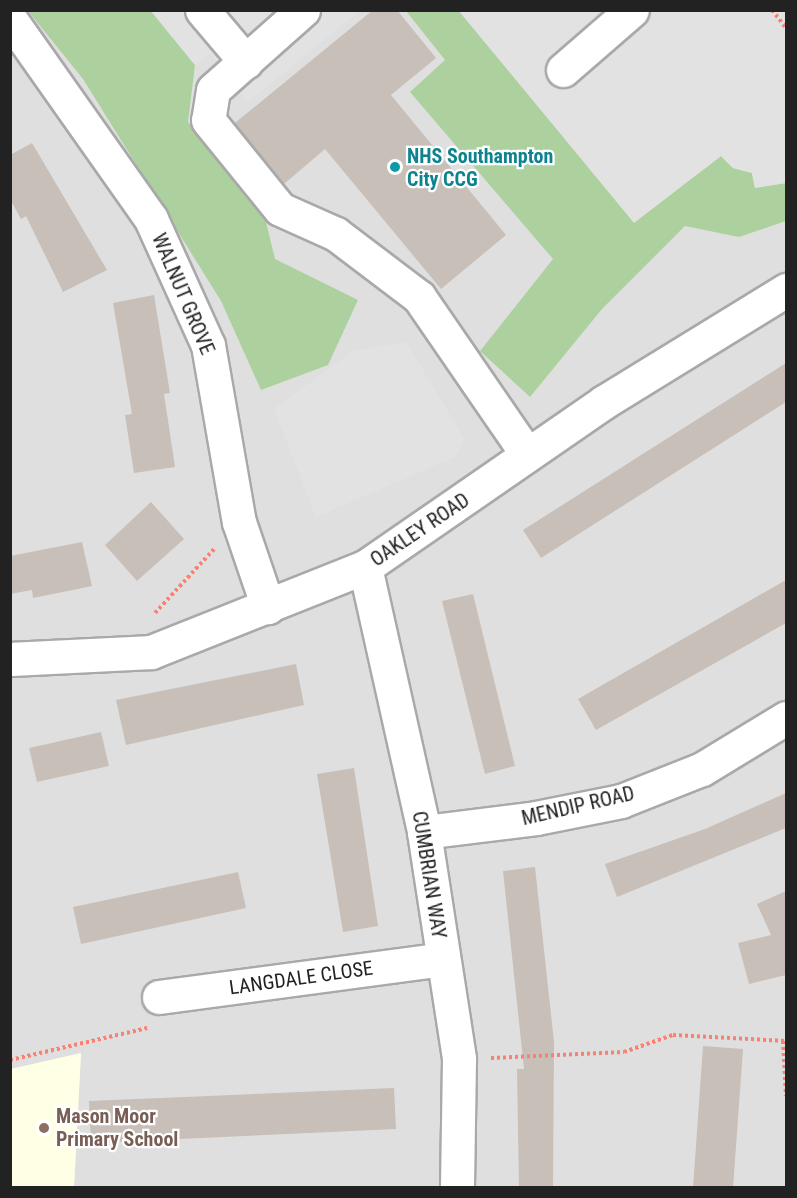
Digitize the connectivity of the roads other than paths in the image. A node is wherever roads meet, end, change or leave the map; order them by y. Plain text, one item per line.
1 (202, 10) edge
2 (632, 10) edge
3 (303, 11) edge
4 (10, 19) edge
5 (246, 62) junction
6 (563, 70) dead end
7 (786, 290) edge
8 (527, 454) junction
9 (365, 567) junction
10 (268, 607) junction
11 (10, 659) edge
12 (786, 718) edge
13 (424, 832) junction
14 (442, 959) junction
15 (159, 997) road end
16 (457, 1188) edge

1 - 5 street
2 - 6 street
3 - 5 street
4 - 10 street, WALNUT GROVE
5 - 8 street
7 - 8 street, OAKLEY ROAD
8 - 9 street, OAKLEY ROAD
9 - 10 street, OAKLEY ROAD
9 - 13 street, CUMBRIAN WAY
10 - 11 street, OAKLEY ROAD
12 - 13 street, MENDIP ROAD
13 - 14 street, CUMBRIAN WAY
14 - 15 street, LANGDALE CLOSE
14 - 16 street, CUMBRIAN WAY

